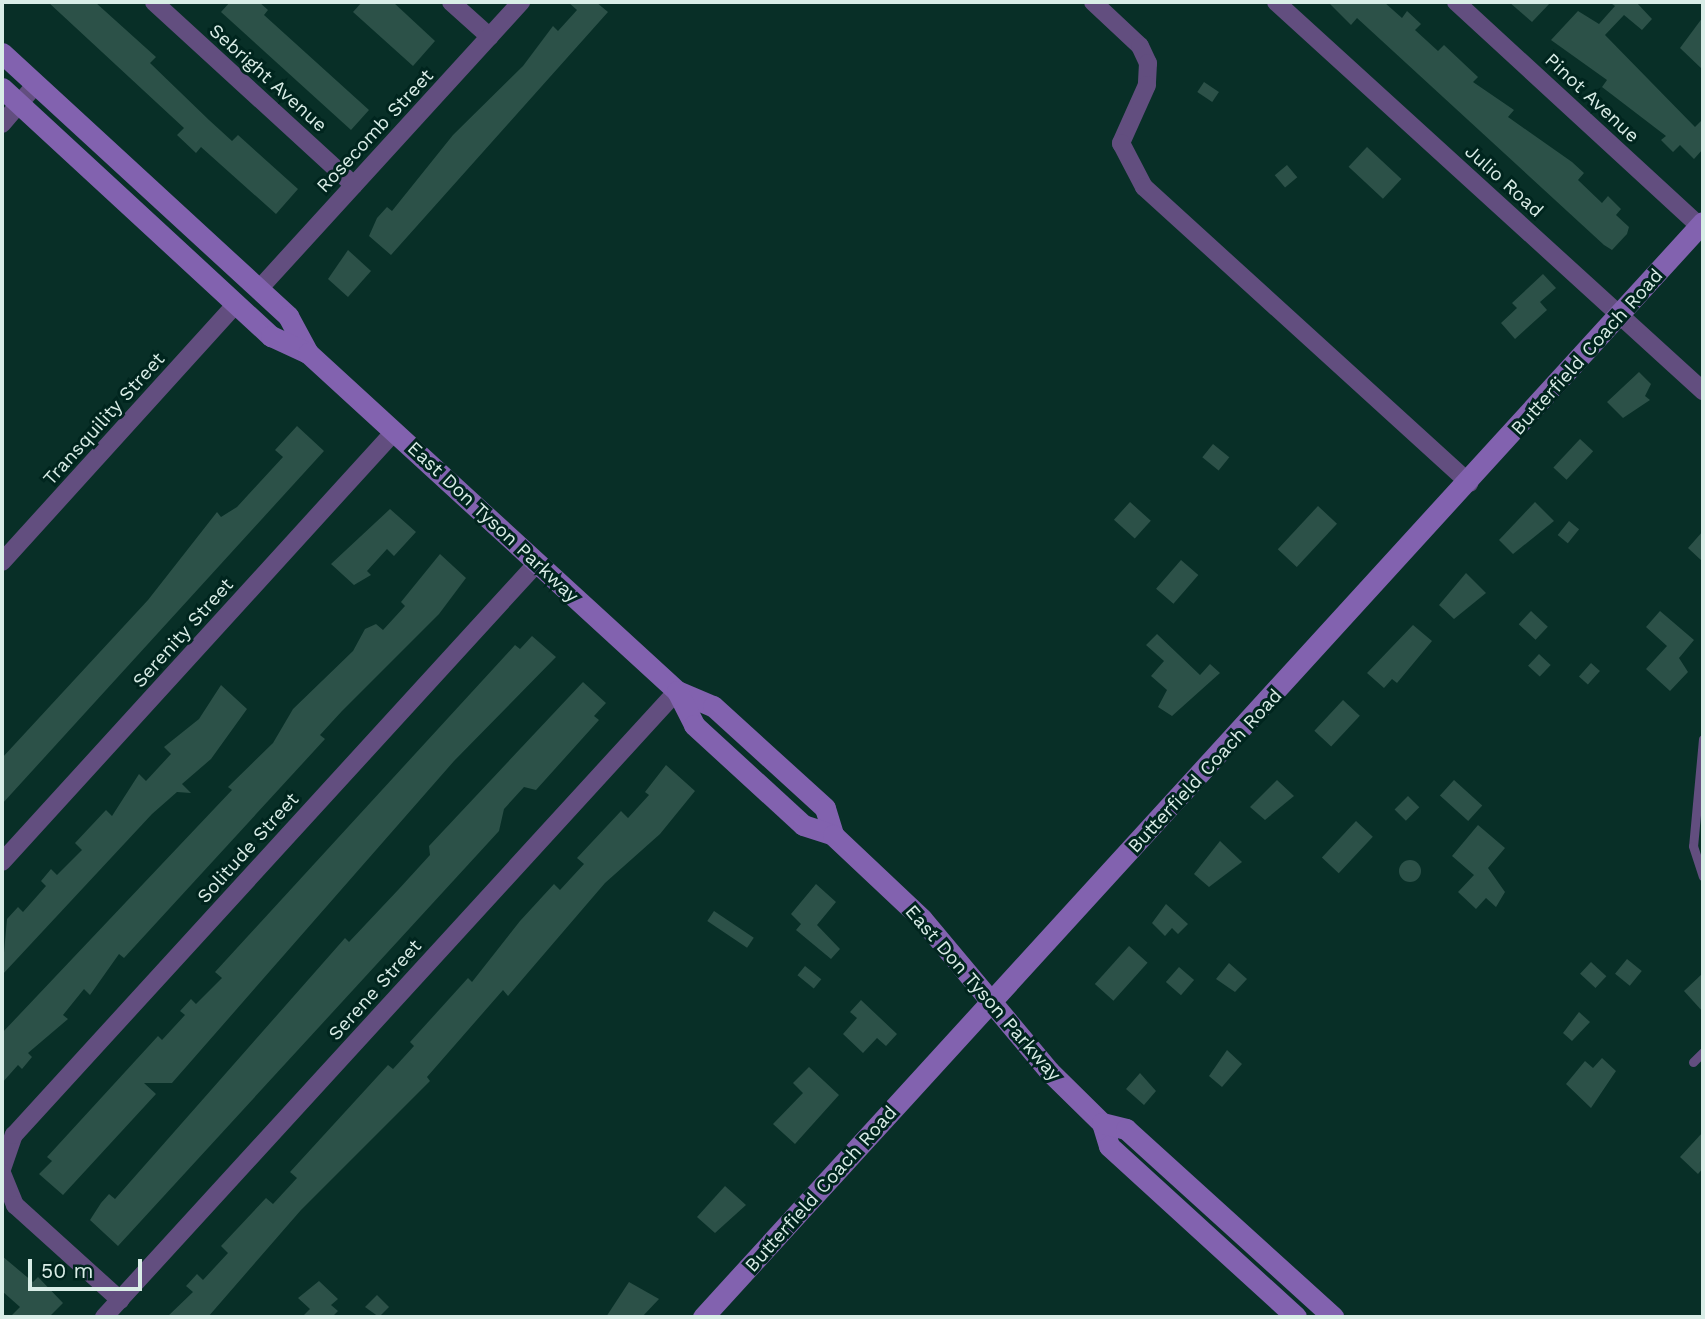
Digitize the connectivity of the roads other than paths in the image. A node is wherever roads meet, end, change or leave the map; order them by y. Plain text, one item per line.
1 (154, 2) edge
2 (451, 2) edge
3 (521, 2) edge
4 (1093, 2) edge
5 (1276, 2) edge
6 (1456, 2) edge
7 (490, 37) junction
8 (2, 53) edge
9 (36, 85) junction
10 (2, 88) edge
11 (19, 104) junction
12 (2, 124) edge
13 (354, 185) junction
14 (1702, 224) edge
15 (258, 289) junction
16 (236, 304) junction
17 (1619, 314) junction
18 (309, 353) junction
19 (1703, 391) edge
20 (394, 432) junction
21 (1469, 483) junction
22 (2, 562) edge
23 (537, 563) junction
24 (677, 691) junction
25 (1703, 739) edge
26 (2, 862) edge
27 (1703, 876) edge
28 (991, 1003) junction
29 (1703, 1052) edge
30 (1693, 1062) dead end
31 (1102, 1123) junction
32 (2, 1171) edge
33 (120, 1300) junction
34 (104, 1317) edge
35 (704, 1317) edge
36 (1296, 1317) edge
37 (1333, 1317) edge

1 - 13 street, Sebright Avenue
2 - 7 street
3 - 7 street, Rosecomb Street
4 - 21 street
5 - 17 street, Julio Road
6 - 14 street, Pinot Avenue
7 - 13 street, Rosecomb Street
8 - 9 main road, East Don Tyson Parkway
9 - 11 street
9 - 15 main road, East Don Tyson Parkway
10 - 11 main road, East Don Tyson Parkway
11 - 12 street
11 - 16 main road, East Don Tyson Parkway
13 - 15 street, Rosecomb Street
14 - 17 main road, Butterfield Coach Road
15 - 18 main road, East Don Tyson Parkway
16 - 18 main road, East Don Tyson Parkway
16 - 22 street, Transquility Street
17 - 19 street, Julio Road
17 - 21 main road, Butterfield Coach Road
18 - 20 main road, East Don Tyson Parkway
20 - 23 main road, East Don Tyson Parkway
20 - 26 street, Serenity Street
21 - 28 main road, Butterfield Coach Road
23 - 24 main road, East Don Tyson Parkway
23 - 32 street, Solitude Street
24 - 28 main road, East Don Tyson Parkway
24 - 33 street, Serene Street
25 - 27 lane
28 - 31 main road, East Don Tyson Parkway
28 - 35 main road, Butterfield Coach Road
29 - 30 lane
31 - 36 main road, East Don Tyson Parkway
31 - 37 main road, East Don Tyson Parkway
32 - 33 street
33 - 34 street, Serene Street

